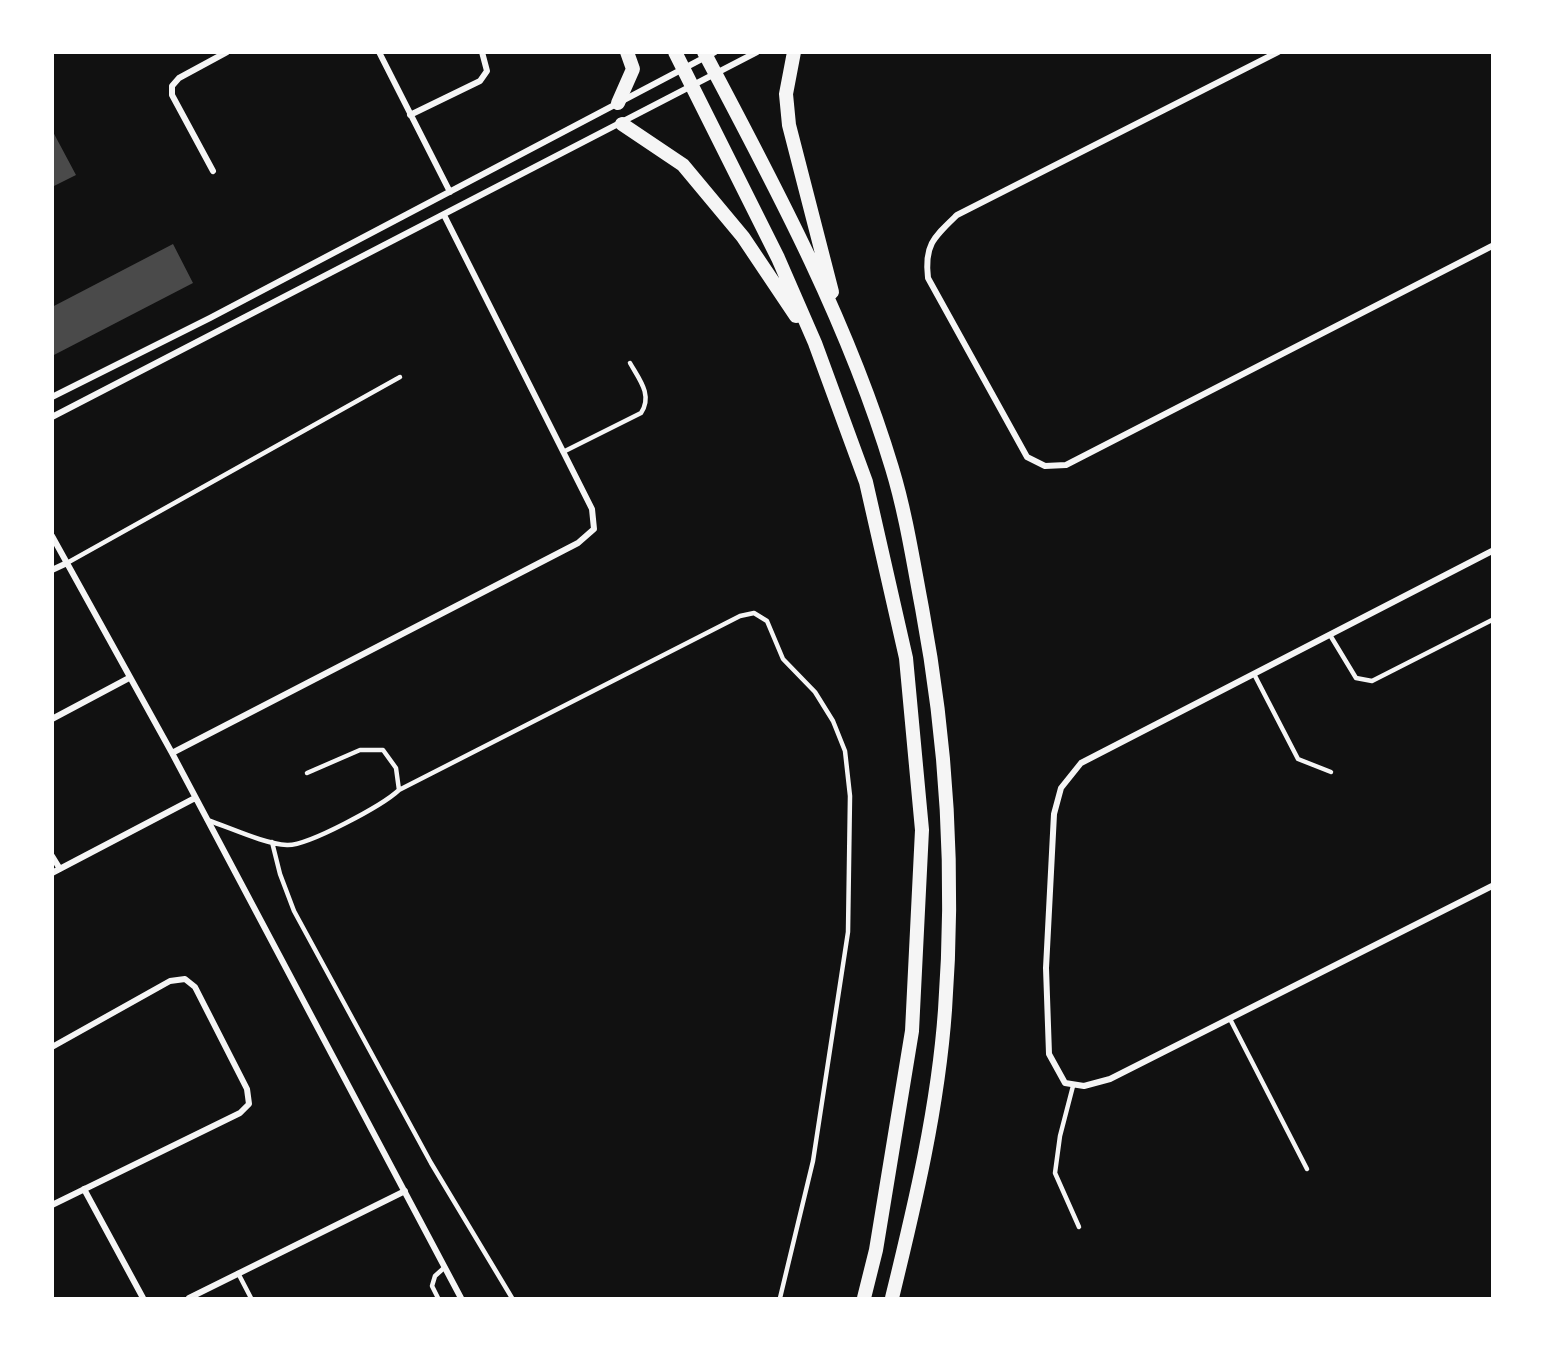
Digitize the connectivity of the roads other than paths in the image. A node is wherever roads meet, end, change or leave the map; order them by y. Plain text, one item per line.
1 (228, 52) edge
2 (379, 52) edge
3 (482, 52) edge
4 (627, 52) edge
5 (675, 52) edge
6 (704, 52) edge
7 (715, 52) edge
8 (757, 52) edge
9 (794, 52) edge
10 (1278, 52) edge
11 (618, 103) junction
12 (410, 115) junction
13 (622, 124) junction
14 (213, 171) dead end
15 (450, 192) junction
16 (444, 215) junction
17 (1492, 246) edge
18 (844, 334) junction
19 (815, 344) junction
20 (630, 363) dead end
21 (400, 377) dead end
22 (52, 396) edge
23 (52, 417) edge
24 (563, 452) junction
25 (52, 536) edge
26 (1492, 551) edge
27 (67, 563) junction
28 (52, 570) edge
29 (1492, 620) edge
30 (1330, 635) junction
31 (1254, 674) junction
32 (129, 678) junction
33 (52, 719) edge
34 (172, 753) junction
35 (1331, 772) dead end
36 (307, 773) dead end
37 (399, 790) junction
38 (195, 798) junction
39 (207, 820) junction
40 (272, 842) junction
41 (52, 856) edge
42 (60, 869) junction
43 (52, 873) edge
44 (1492, 886) edge
45 (1230, 1019) junction
46 (52, 1047) edge
47 (1073, 1086) junction
48 (1307, 1169) dead end
49 (84, 1189) junction
50 (405, 1191) junction
51 (52, 1205) edge
52 (1079, 1227) dead end
53 (445, 1267) junction
54 (238, 1273) junction
55 (143, 1299) edge
56 (189, 1299) edge
57 (251, 1299) edge
58 (438, 1299) edge
59 (461, 1299) edge
60 (512, 1299) edge
61 (780, 1299) edge
62 (864, 1299) edge
63 (892, 1299) edge

1 - 14 street
2 - 12 street
3 - 12 street
4 - 11 highway
5 - 19 highway
6 - 18 highway
7 - 11 street
8 - 13 street
9 - 18 highway
10 - 17 street
11 - 15 street
12 - 15 street
13 - 16 street
13 - 19 highway
15 - 22 street
16 - 23 street
16 - 24 street
18 - 63 highway
19 - 62 highway
20 - 24 lane
21 - 27 lane
24 - 34 street
25 - 27 street
26 - 30 street
27 - 28 street
27 - 32 street
29 - 30 lane
30 - 31 street
31 - 35 lane
31 - 47 street
32 - 33 street
32 - 34 street
34 - 38 street
36 - 37 lane
37 - 40 lane
37 - 61 lane
38 - 39 street
38 - 42 street
39 - 40 lane
39 - 50 street
40 - 60 lane
41 - 42 street
42 - 43 street
44 - 45 street
45 - 47 street
45 - 48 lane
46 - 49 street
47 - 52 lane
49 - 51 street
49 - 55 street
50 - 53 street
50 - 54 street
53 - 58 lane
53 - 59 street
54 - 56 street
54 - 57 lane

